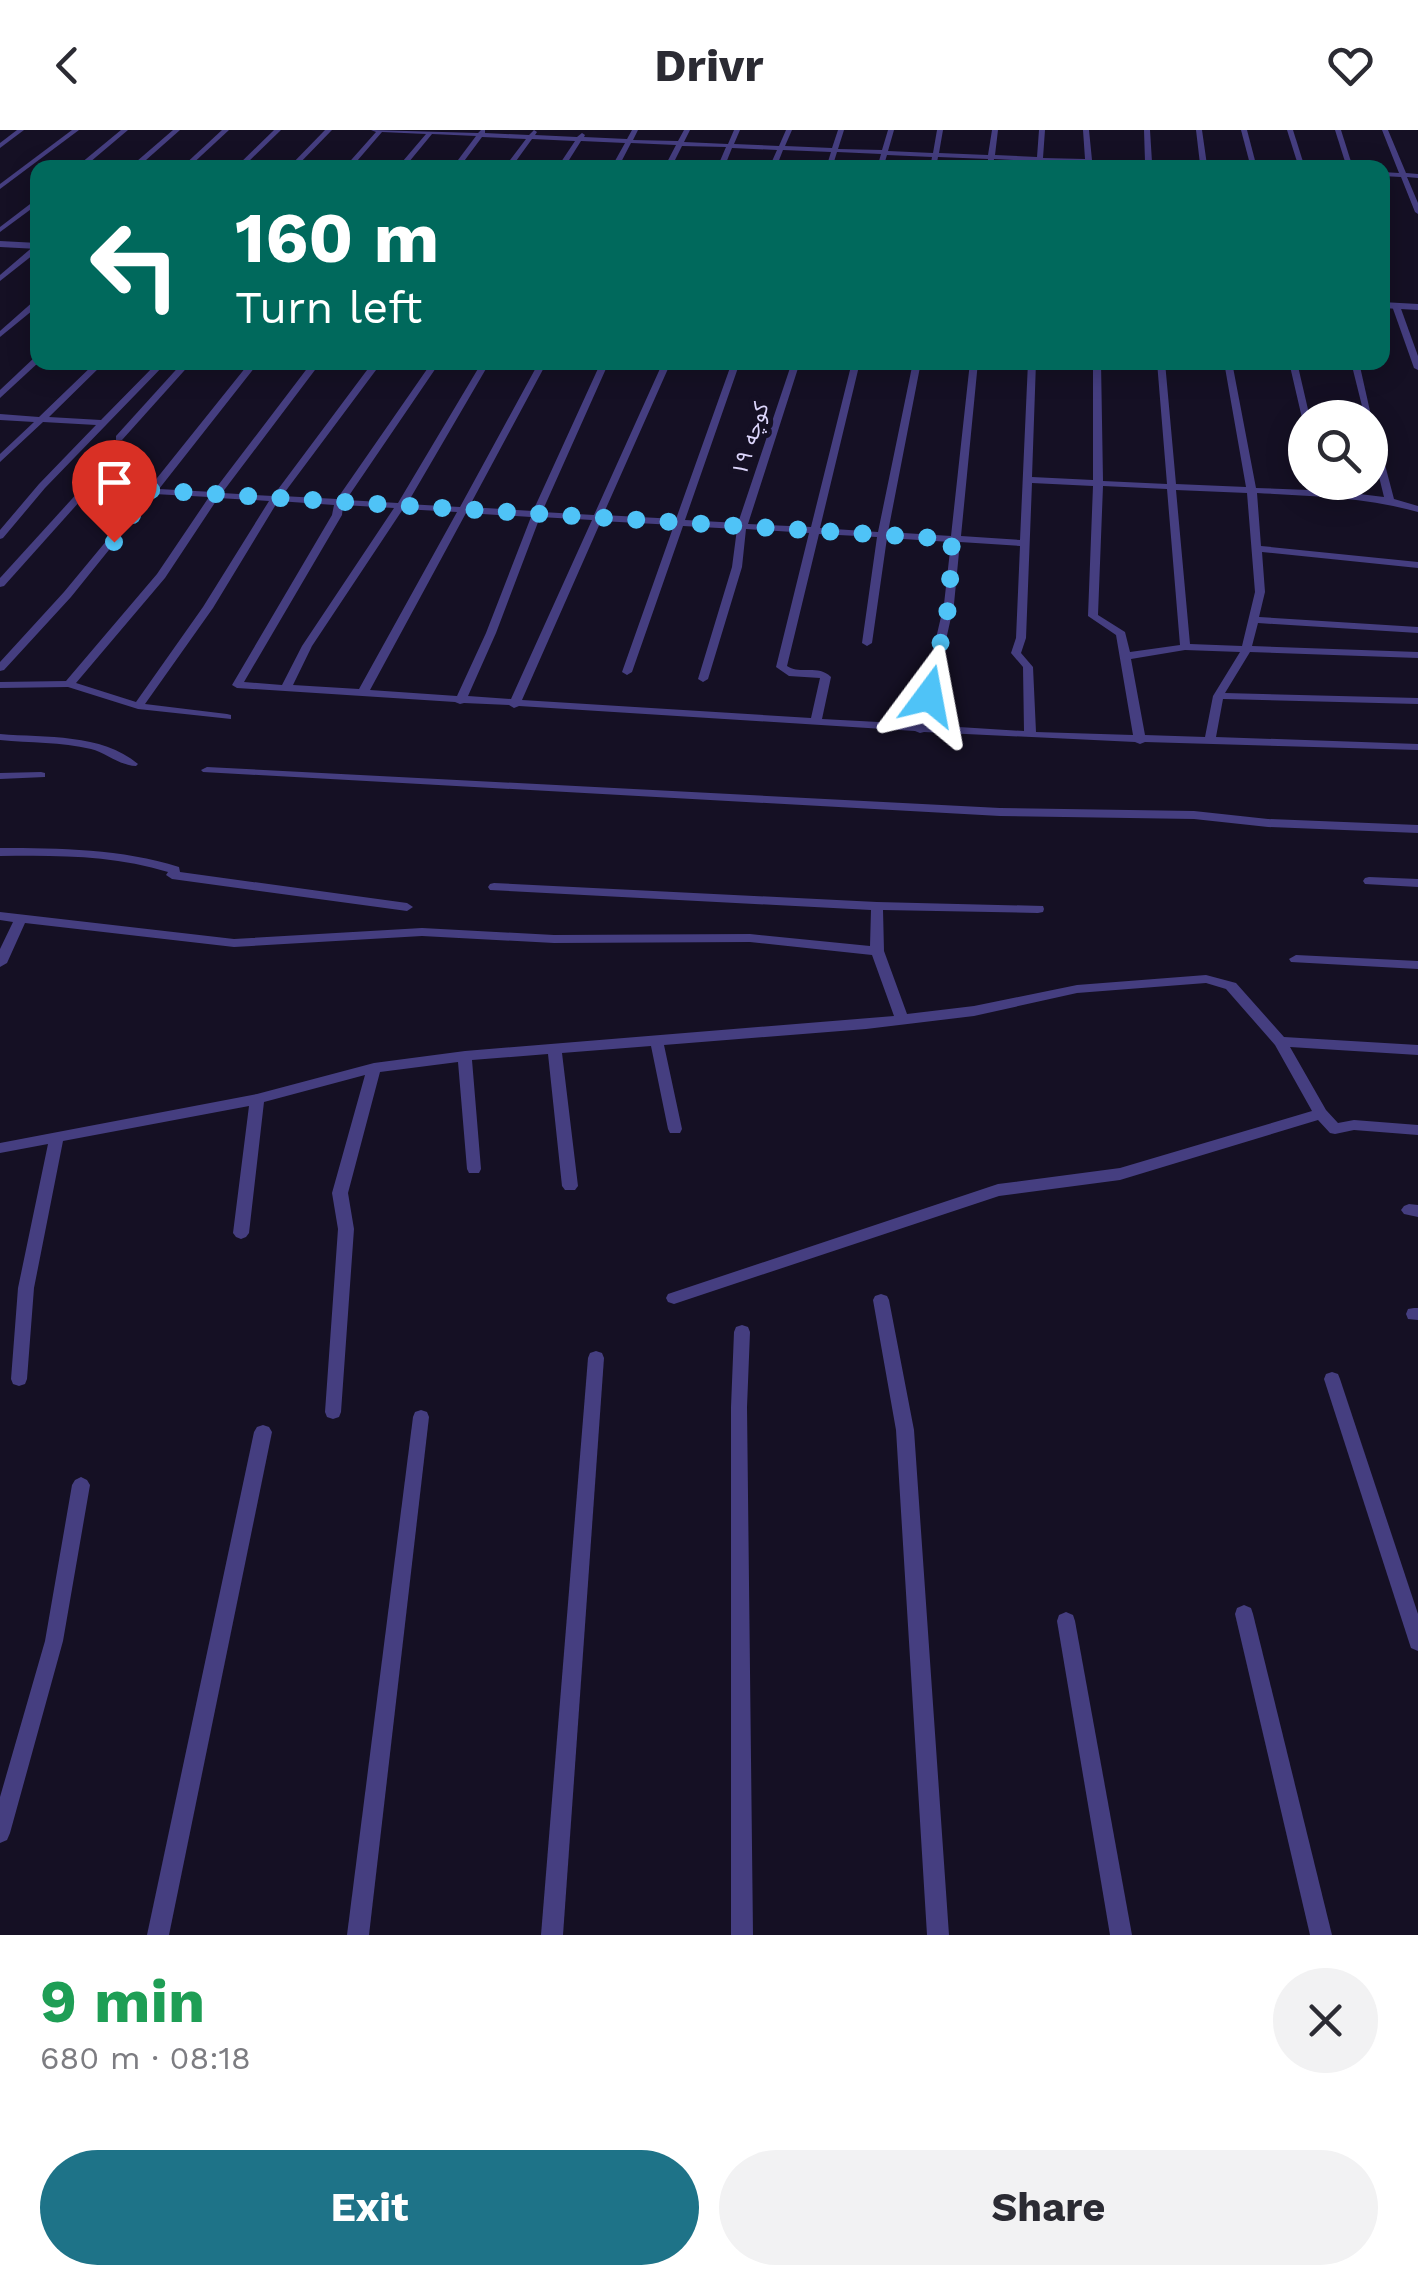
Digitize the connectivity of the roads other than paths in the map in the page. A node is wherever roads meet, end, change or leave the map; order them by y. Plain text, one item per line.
1 (21, 130) edge
2 (76, 130) edge
3 (125, 130) edge
4 (177, 130) edge
5 (226, 130) edge
6 (278, 130) edge
7 (330, 130) edge
8 (378, 130) edge
9 (585, 130) edge
10 (635, 130) edge
11 (687, 130) edge
12 (737, 130) edge
13 (789, 130) edge
14 (841, 130) edge
15 (890, 130) edge
16 (940, 130) edge
17 (995, 130) edge
18 (1042, 130) edge
19 (1086, 130) edge
20 (1147, 130) edge
21 (1199, 130) edge
22 (1244, 130) edge
23 (1290, 130) edge
24 (1338, 130) edge
25 (1385, 130) edge
26 (431, 131) edge
27 (482, 132) edge
28 (532, 134) edge
29 (579, 138) junction
30 (629, 141) junction
31 (680, 143) junction
32 (729, 145) junction
33 (0, 146) edge
34 (781, 147) junction
35 (835, 150) junction
36 (884, 152) junction
37 (935, 156) junction
38 (992, 157) junction
39 (36, 160) edge
40 (88, 160) edge
41 (141, 160) edge
42 (193, 160) edge
43 (246, 160) edge
44 (298, 160) edge
45 (354, 160) edge
46 (407, 160) edge
47 (461, 160) edge
48 (513, 160) edge
49 (565, 160) edge
50 (618, 160) edge
51 (671, 160) edge
52 (723, 160) edge
53 (775, 160) edge
54 (832, 160) edge
55 (882, 160) edge
56 (934, 160) edge
57 (991, 160) edge
58 (1016, 160) edge
59 (1039, 160) edge
60 (1088, 160) edge
61 (1149, 160) edge
62 (1203, 160) edge
63 (1252, 160) edge
64 (1299, 160) edge
65 (1347, 160) edge
66 (30, 164) edge
67 (1390, 174) edge
68 (1404, 175) junction
69 (1418, 176) edge
70 (0, 187) edge
71 (30, 208) edge
72 (1418, 212) edge
73 (0, 237) edge
74 (30, 243) edge
75 (30, 251) edge
76 (0, 279) edge
77 (30, 309) edge
78 (1390, 310) edge
79 (1397, 310) junction
80 (1418, 311) edge
81 (0, 336) edge
82 (30, 367) edge
83 (1418, 368) edge
84 (92, 370) edge
85 (156, 370) edge
86 (181, 370) edge
87 (248, 370) edge
88 (312, 370) edge
89 (372, 370) edge
90 (431, 370) edge
91 (481, 370) edge
92 (540, 370) edge
93 (601, 370) edge
94 (663, 370) edge
95 (733, 370) edge
96 (793, 370) edge
97 (854, 370) edge
98 (915, 370) edge
99 (973, 370) edge
100 (1032, 370) edge
101 (1097, 370) edge
102 (1161, 370) edge
103 (1229, 370) edge
104 (1295, 370) edge
105 (1356, 370) edge
106 (0, 395) edge
107 (1302, 400) edge
108 (1364, 400) edge
109 (0, 417) edge
110 (40, 419) junction
111 (105, 424) junction
112 (119, 438) dead end
113 (0, 459) edge
114 (1028, 480) junction
115 (1098, 485) junction
116 (1172, 486) junction
117 (149, 490) junction
118 (84, 491) dead end
119 (1252, 492) junction
120 (1288, 493) edge
121 (1388, 493) edge
122 (216, 495) junction
123 (274, 500) junction
124 (1379, 500) edge
125 (1390, 501) junction
126 (339, 504) junction
127 (1416, 506) edge
128 (400, 507) junction
129 (465, 511) junction
130 (536, 516) junction
131 (595, 519) junction
132 (678, 522) junction
133 (742, 527) junction
134 (816, 533) junction
135 (884, 534) junction
136 (0, 536) edge
137 (952, 539) junction
138 (1023, 543) junction
139 (1258, 549) junction
140 (1418, 566) edge
141 (0, 584) edge
142 (1255, 620) junction
143 (1418, 630) edge
144 (867, 643) dead end
145 (1185, 647) junction
146 (1246, 652) junction
147 (1418, 654) edge
148 (1127, 656) junction
149 (0, 668) edge
150 (627, 672) dead end
151 (703, 679) dead end
152 (69, 684) junction
153 (0, 685) edge
154 (286, 688) junction
155 (363, 693) junction
156 (1218, 696) junction
157 (460, 701) junction
158 (1418, 701) edge
159 (514, 705) junction
160 (138, 706) junction
161 (227, 717) dead end
162 (816, 722) junction
163 (920, 730) junction
164 (1030, 736) junction
165 (0, 737) edge
166 (1140, 741) junction
167 (1210, 741) junction
168 (1418, 748) edge
169 (132, 764) dead end
170 (207, 770) dead end
171 (41, 775) dead end
172 (0, 776) edge
173 (1418, 829) edge
174 (0, 852) edge
175 (1369, 881) dead end
176 (1418, 883) edge
177 (494, 888) dead end
178 (877, 906) junction
179 (407, 907) dead end
180 (1038, 909) dead end
181 (0, 916) edge
182 (20, 921) junction
183 (877, 951) junction
184 (1296, 959) dead end
185 (0, 963) edge
186 (1418, 965) edge
187 (902, 1020) junction
188 (656, 1039) junction
189 (1280, 1042) junction
190 (554, 1048) junction
191 (1418, 1050) edge
192 (465, 1056) junction
193 (374, 1068) junction
194 (257, 1099) junction
195 (1321, 1114) junction
196 (675, 1129) dead end
197 (1418, 1130) edge
198 (57, 1138) junction
199 (0, 1148) edge
200 (474, 1169) dead end
201 (570, 1186) dead end
202 (240, 1233) dead end
203 (674, 1298) dead end
204 (882, 1300) dead end
205 (742, 1332) dead end
206 (596, 1358) dead end
207 (19, 1379) dead end
208 (1332, 1379) dead end
209 (332, 1412) dead end
210 (421, 1417) dead end
211 (263, 1432) dead end
212 (81, 1485) dead end
213 (1244, 1614) dead end
214 (1066, 1620) dead end
215 (1418, 1642) edge
216 (0, 1833) edge
217 (158, 1935) edge
218 (358, 1935) edge
219 (552, 1935) edge
220 (742, 1935) edge
221 (938, 1935) edge
222 (1121, 1935) edge
223 (1321, 1935) edge

1 - 33 street
2 - 39 street
3 - 40 street
4 - 41 street
5 - 42 street
6 - 43 street
7 - 44 street
8 - 26 street
8 - 45 street
9 - 29 street
10 - 30 street
11 - 31 street
12 - 32 street
13 - 34 street
14 - 35 street
15 - 36 street
16 - 37 street
17 - 38 street
18 - 59 street
19 - 60 street
20 - 61 street
21 - 62 street
22 - 63 street
23 - 64 street
24 - 65 street
25 - 68 street
26 - 27 street
26 - 46 street
27 - 28 street
27 - 47 street
28 - 29 street
28 - 48 street
29 - 30 street
29 - 49 street
30 - 31 street
30 - 50 street
31 - 32 street
31 - 51 street
32 - 34 street
32 - 52 street
34 - 35 street
34 - 53 street
35 - 36 street
35 - 54 street
36 - 37 street
36 - 55 street
37 - 38 street
37 - 56 street
38 - 57 street
38 - 58 street
66 - 70 street
67 - 68 street
68 - 69 street
68 - 72 street
71 - 73 street
73 - 74 street
75 - 76 street
77 - 81 street
78 - 79 street
79 - 80 street
79 - 83 street
82 - 106 street
84 - 110 street
85 - 111 street
86 - 112 street
87 - 117 street
88 - 122 street
89 - 123 street
90 - 126 street
91 - 128 street
92 - 129 street
93 - 130 street
94 - 131 street
95 - 132 street
96 - 133 street, کوچه ۱۹
97 - 134 street
98 - 135 street
99 - 137 street
100 - 114 street
101 - 115 street
102 - 116 street
103 - 119 street
104 - 107 street
105 - 108 street
109 - 110 street
110 - 111 street
110 - 113 street
111 - 136 street
114 - 115 street
114 - 138 street
115 - 116 street
115 - 148 street
116 - 119 street
116 - 145 street
117 - 122 street
117 - 149 street
118 - 141 street
119 - 120 street
119 - 139 street
121 - 125 street
122 - 123 street
122 - 152 street
123 - 126 street
123 - 160 street
124 - 125 street
125 - 127 street
126 - 128 street
126 - 154 street
128 - 129 street
128 - 154 street
129 - 130 street
129 - 155 street
130 - 131 street
130 - 157 street
131 - 132 street
131 - 159 street
132 - 133 street
132 - 150 street
133 - 134 street
133 - 151 street, کوچه ۱۹
134 - 135 street
134 - 162 street
135 - 137 street
135 - 144 street
137 - 138 street
137 - 163 street
138 - 164 street
139 - 140 street
139 - 142 street
142 - 143 street
142 - 146 street
145 - 146 street
145 - 148 street
146 - 147 street
146 - 156 street
148 - 166 street
152 - 153 street
152 - 160 street
154 - 155 street
155 - 157 street
156 - 158 street
156 - 167 street
157 - 159 street
159 - 162 street
160 - 161 street
162 - 163 street
163 - 164 street
164 - 166 street
165 - 169 street
166 - 167 street
167 - 168 street
170 - 173 street
171 - 172 street
174 - 179 street
175 - 176 street
177 - 178 street
178 - 180 street
178 - 183 street
181 - 182 street
182 - 183 street
182 - 185 street
183 - 187 street
184 - 186 street
187 - 188 street
187 - 189 street
188 - 190 street
188 - 196 street
189 - 191 street
189 - 195 street
190 - 192 street
190 - 201 street
192 - 193 street
192 - 200 street
193 - 194 street
193 - 209 street
194 - 198 street
194 - 202 street
195 - 197 street
195 - 203 street
198 - 199 street
198 - 207 street
204 - 221 street
205 - 220 street
206 - 219 street
208 - 215 street
210 - 218 street
211 - 217 street
212 - 216 street
213 - 223 street
214 - 222 street

